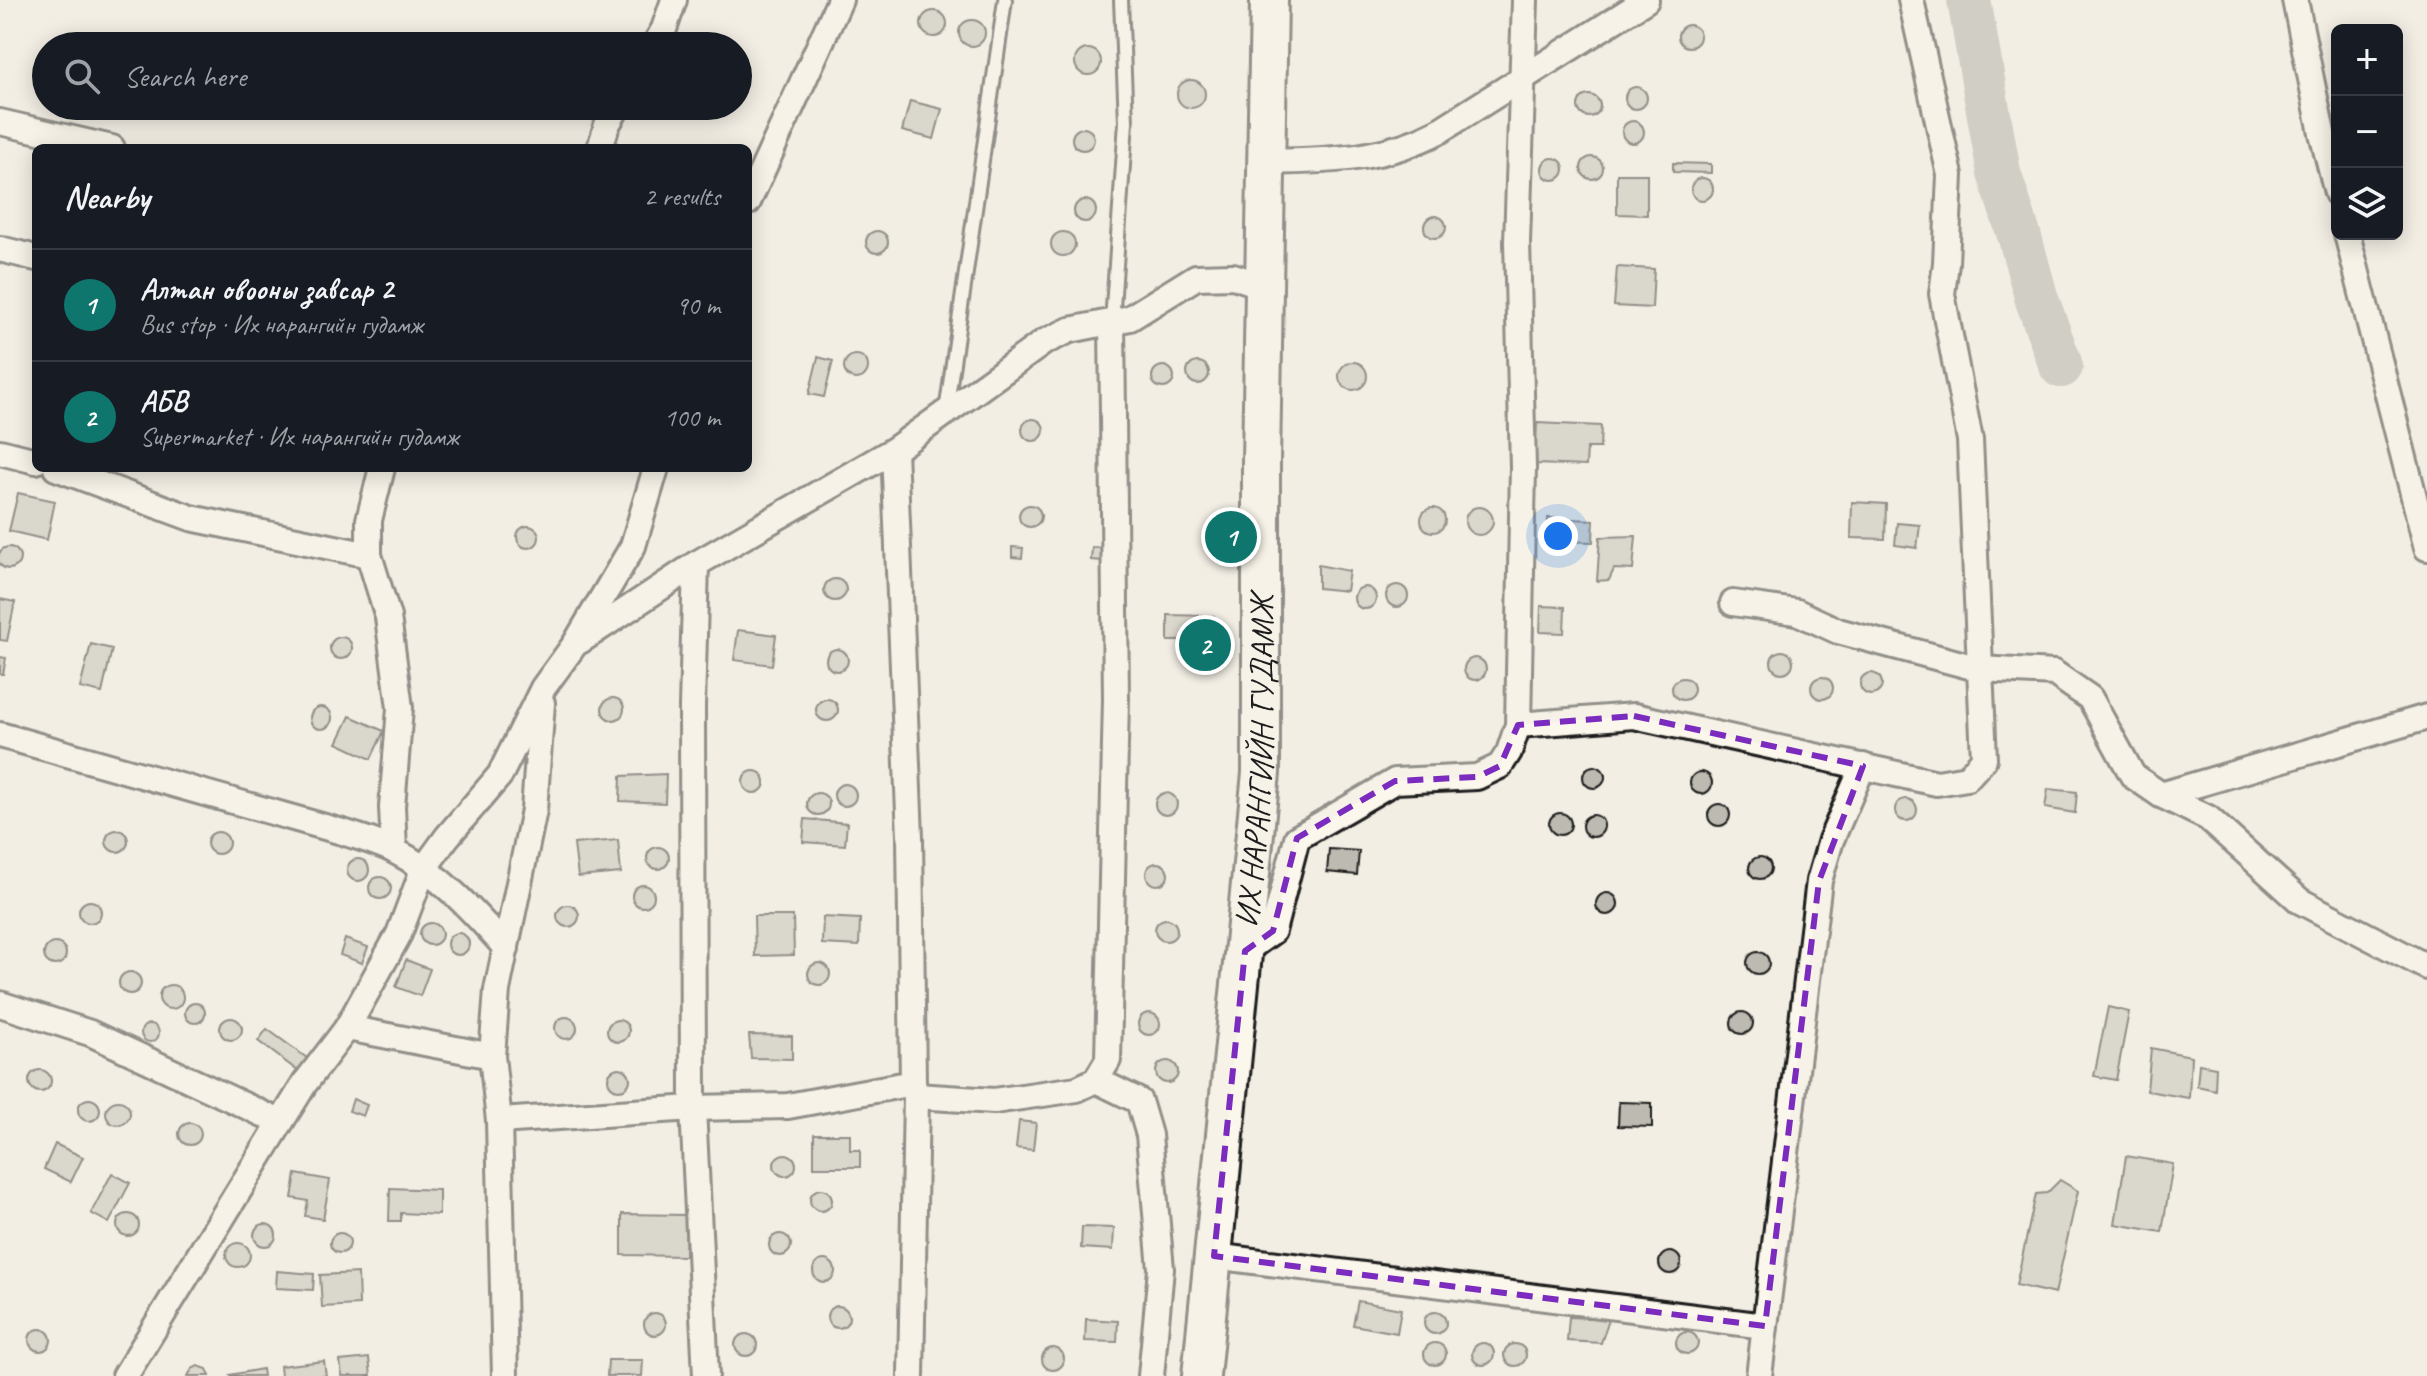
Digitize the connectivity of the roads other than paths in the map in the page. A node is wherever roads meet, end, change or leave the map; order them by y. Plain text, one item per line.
1 (674, 0) edge
2 (840, 0) edge
3 (1005, 0) edge
4 (1121, 0) edge
5 (1269, 0) edge
6 (1525, 0) edge
7 (1646, 0) edge
8 (1911, 0) edge
9 (2295, 0) edge
10 (662, 32) edge
11 (1524, 76) junction
12 (610, 120) edge
13 (0, 122) edge
14 (95, 144) edge
15 (601, 144) edge
16 (1268, 162) junction
17 (2332, 168) edge
18 (752, 193) edge
19 (2349, 240) edge
20 (0, 249) edge
21 (32, 257) edge
22 (1264, 286) junction
23 (1112, 322) junction
24 (946, 412) junction
25 (894, 450) junction
26 (0, 452) edge
27 (32, 460) edge
28 (67, 472) edge
29 (381, 472) edge
30 (655, 472) edge
31 (2427, 548) edge
32 (369, 555) junction
33 (696, 564) junction
34 (1733, 603) dead end
35 (575, 644) junction
36 (1980, 669) junction
37 (543, 688) junction
38 (2427, 717) edge
39 (1518, 725) junction
40 (0, 735) edge
41 (1863, 766) junction
42 (2161, 795) junction
43 (394, 850) junction
44 (423, 870) junction
45 (2427, 943) edge
46 (506, 948) junction
47 (1245, 951) junction
48 (2427, 966) edge
49 (0, 1004) edge
50 (347, 1028) junction
51 (492, 1056) junction
52 (1096, 1080) junction
53 (915, 1089) junction
54 (693, 1108) junction
55 (499, 1121) junction
56 (280, 1122) junction
57 (1214, 1256) junction
58 (1765, 1326) junction
59 (125, 1376) edge
60 (505, 1376) edge
61 (706, 1376) edge
62 (911, 1376) edge
63 (1151, 1376) edge
64 (1201, 1376) edge
65 (1759, 1376) edge

1 - 10 street
2 - 18 street
3 - 24 lane
4 - 23 lane
5 - 16 main road, ИХ НАРАНГИЙН ГУДАМЖ
6 - 11 street
7 - 11 street
8 - 36 street
9 - 17 street
11 - 16 street
11 - 39 street
12 - 15 street
13 - 14 street
16 - 22 main road, ИХ НАРАНГИЙН ГУДАМЖ
19 - 31 street
20 - 21 street
22 - 23 street
22 - 47 main road, ИХ НАРАНГИЙН ГУДАМЖ
23 - 24 street
23 - 52 street
24 - 25 street
25 - 33 street
25 - 53 street
26 - 27 street
28 - 32 street
29 - 32 street
30 - 35 street
32 - 43 street
33 - 35 street
33 - 54 street
34 - 36 street
35 - 37 street
36 - 41 street
36 - 42 street
37 - 44 street
37 - 46 street
38 - 42 street
39 - 41 street
39 - 47 street
40 - 43 street
41 - 58 street
42 - 48 street
43 - 44 street
44 - 46 street
44 - 50 street
45 - 48 street
46 - 51 street
47 - 57 main road, ИХ НАРАНГИЙН ГУДАМЖ
49 - 56 street
50 - 51 street
50 - 56 street
51 - 55 street
52 - 53 street
52 - 63 street
53 - 54 street
53 - 62 street
54 - 55 street
54 - 61 street
55 - 60 street
56 - 59 street
57 - 58 street
57 - 64 main road, ИХ НАРАНГИЙН ГУДАМЖ
58 - 65 street

